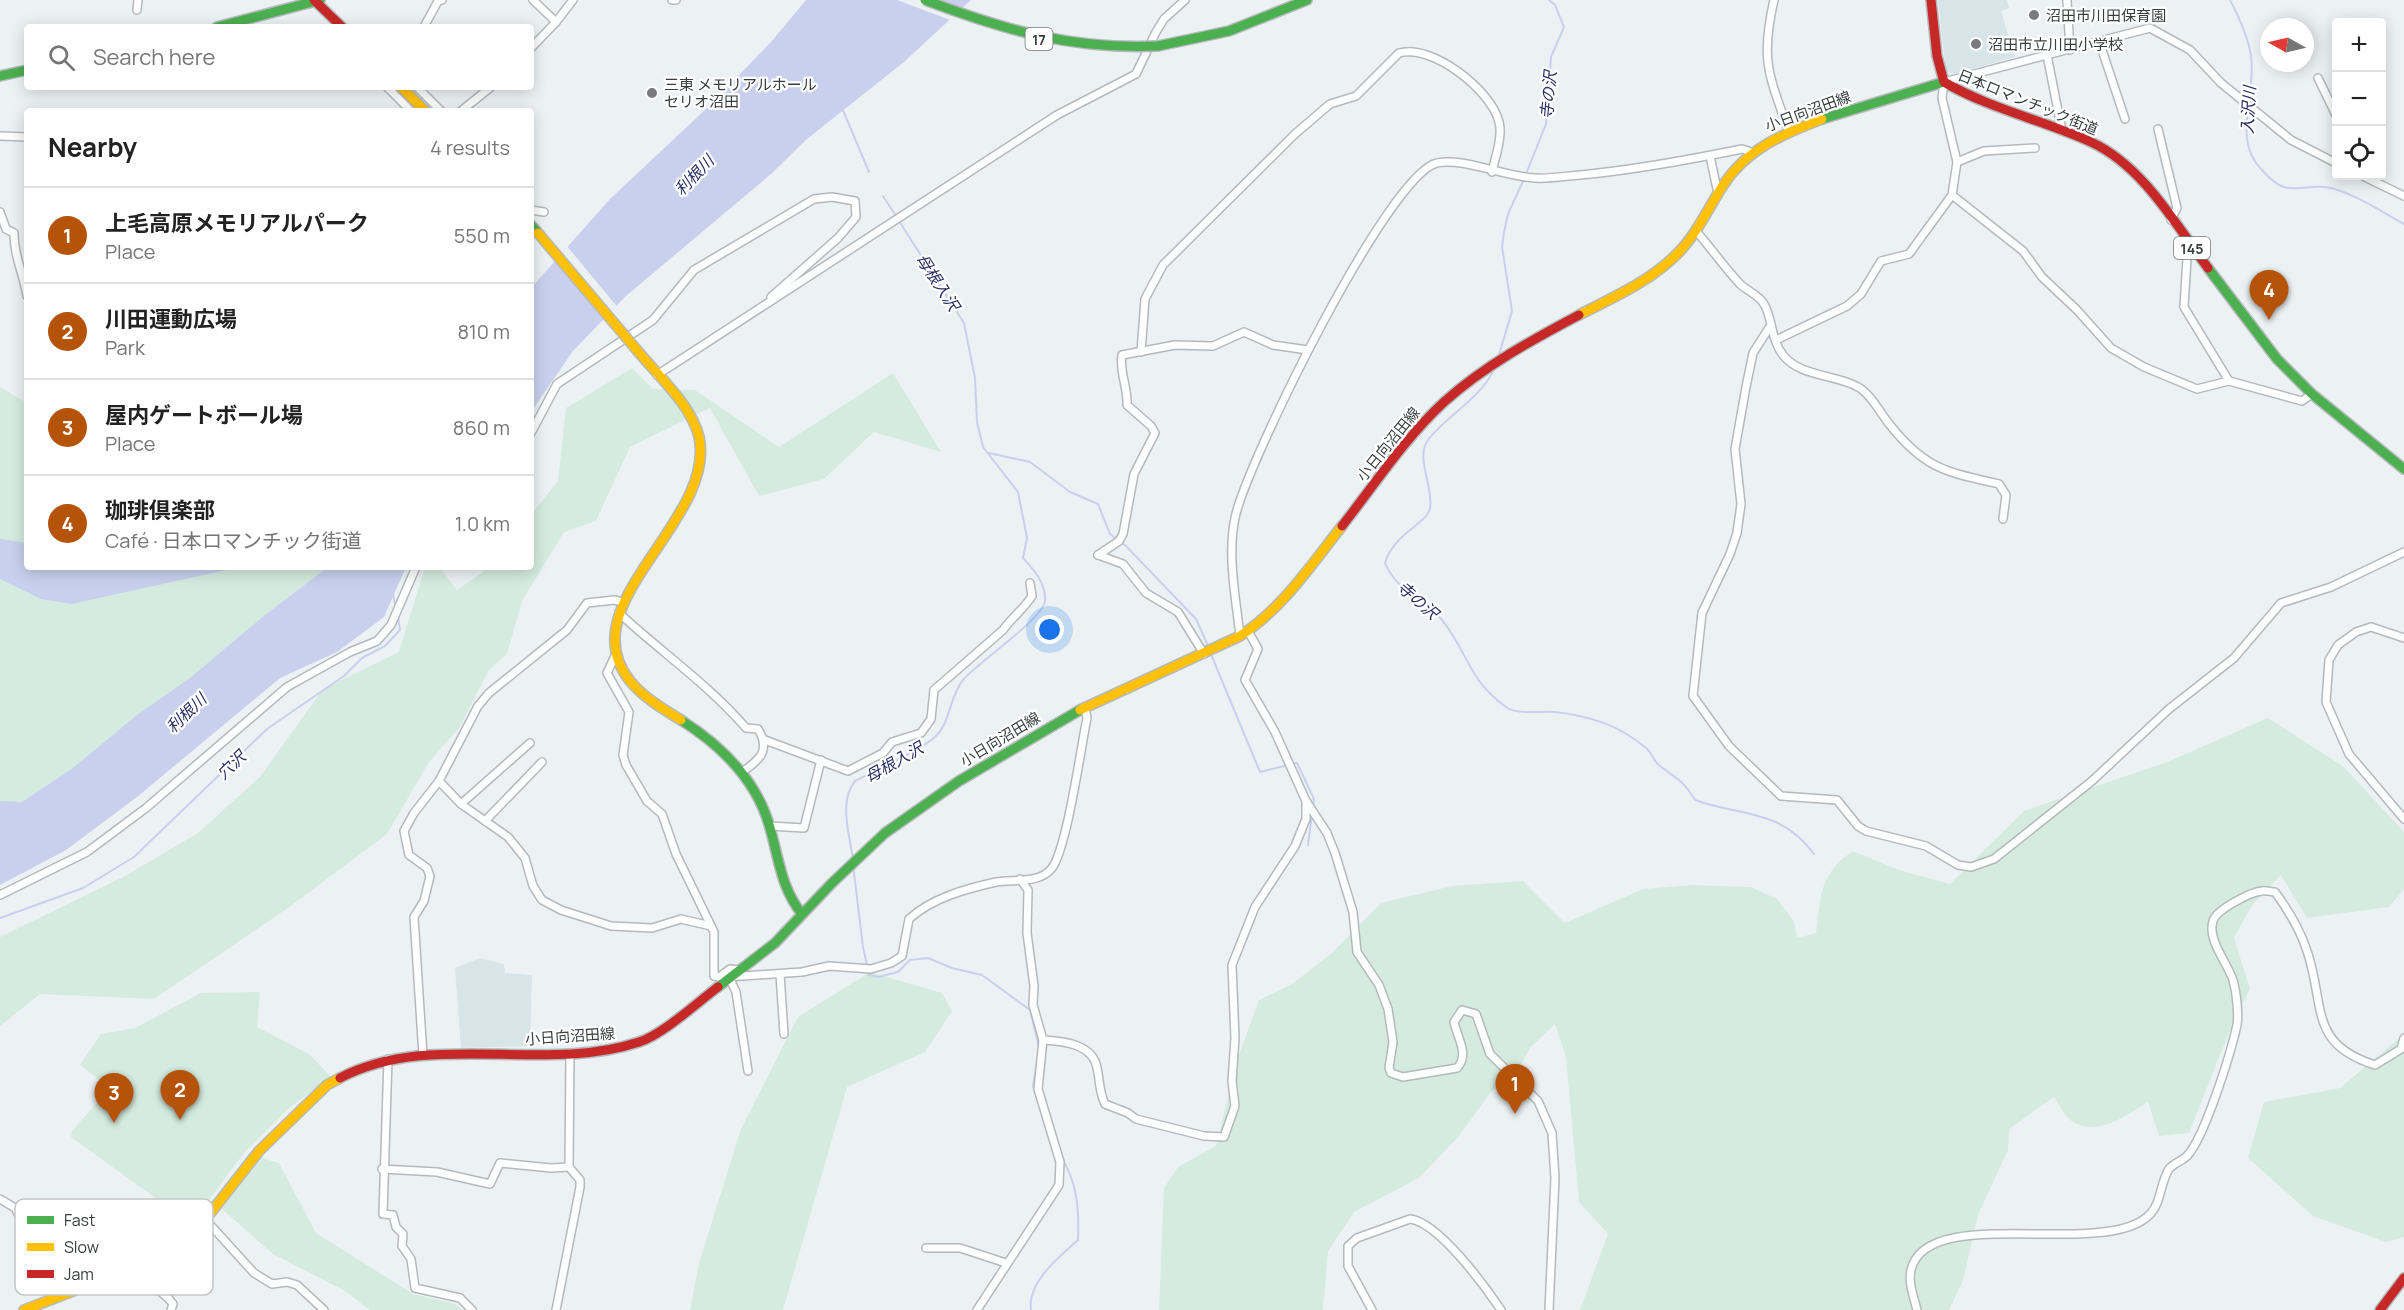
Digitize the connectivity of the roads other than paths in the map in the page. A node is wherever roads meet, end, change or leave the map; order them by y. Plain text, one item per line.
1 (138, 0) edge
2 (317, 0) edge
3 (442, 0) edge
4 (533, 0) edge
5 (573, 0) edge
6 (925, 0) edge
7 (1185, 0) edge
8 (1307, 0) edge
9 (1774, 0) edge
10 (1931, 0) edge
11 (2067, 0) edge
12 (137, 10) dead end
13 (556, 22) junction
14 (228, 24) edge
15 (339, 24) edge
16 (426, 24) edge
17 (2099, 41) junction
18 (534, 45) edge
19 (2070, 50) junction
20 (2047, 56) junction
21 (24, 71) edge
22 (0, 76) edge
23 (2318, 78) dead end
24 (1944, 82) junction
25 (390, 90) edge
26 (404, 90) edge
27 (420, 90) edge
28 (487, 90) edge
29 (2332, 105) edge
30 (408, 108) edge
31 (422, 108) edge
32 (438, 108) edge
33 (465, 108) edge
34 (2125, 119) dead end
35 (2158, 129) dead end
36 (2062, 131) junction
37 (1789, 132) junction
38 (0, 136) edge
39 (24, 137) edge
40 (2035, 148) dead end
41 (1751, 152) junction
42 (1710, 156) junction
43 (2332, 160) edge
44 (1957, 162) junction
45 (1492, 172) junction
46 (2371, 180) edge
47 (1718, 194) junction
48 (1952, 195) junction
49 (2404, 196) edge
50 (534, 210) edge
51 (0, 212) edge
52 (543, 212) dead end
53 (2171, 220) junction
54 (534, 229) edge
55 (1696, 231) junction
56 (2188, 242) junction
57 (24, 280) edge
58 (755, 311) junction
59 (1770, 328) junction
60 (1776, 340) junction
61 (1308, 350) junction
62 (1141, 352) junction
63 (657, 375) junction
64 (2229, 381) junction
65 (2312, 393) junction
66 (534, 427) edge
67 (2404, 469) edge
68 (2003, 519) dead end
69 (2404, 552) edge
70 (415, 570) edge
71 (1030, 583) dead end
72 (623, 602) junction
73 (619, 613) junction
74 (1244, 634) junction
75 (2404, 638) edge
76 (616, 654) junction
77 (1204, 654) junction
78 (1085, 707) junction
79 (765, 740) junction
80 (530, 743) dead end
81 (821, 760) junction
82 (542, 762) dead end
83 (742, 772) junction
84 (439, 781) junction
85 (1306, 801) junction
86 (461, 804) junction
87 (2404, 819) edge
88 (485, 821) junction
89 (770, 826) junction
90 (1020, 879) junction
91 (0, 895) edge
92 (802, 914) junction
93 (711, 927) junction
94 (739, 970) junction
95 (780, 974) junction
96 (729, 978) junction
97 (784, 1034) dead end
98 (2404, 1038) edge
99 (1043, 1040) junction
100 (570, 1053) junction
101 (423, 1056) junction
102 (388, 1059) junction
103 (748, 1071) dead end
104 (569, 1167) junction
105 (382, 1169) junction
106 (0, 1199) edge
107 (15, 1208) edge
108 (213, 1209) edge
109 (213, 1226) edge
110 (926, 1248) dead end
111 (1006, 1263) junction
112 (2404, 1278) edge
113 (63, 1295) edge
114 (165, 1295) edge
115 (24, 1310) edge
116 (171, 1310) edge
117 (324, 1310) edge
118 (472, 1310) edge
119 (556, 1310) edge
120 (977, 1310) edge
121 (1372, 1310) edge
122 (1501, 1310) edge
123 (1549, 1310) edge
124 (1917, 1310) edge
125 (2380, 1310) edge

1 - 12 street
2 - 14 main road
2 - 15 main road
3 - 16 street
4 - 13 street
5 - 13 street
6 - 8 main road, 17, bridge
7 - 58 street
9 - 37 street
10 - 24 main road, 日本ロマンチック街道
11 - 19 street
13 - 18 street
17 - 19 street
17 - 34 street
17 - 43 street
19 - 20 street
20 - 24 street
20 - 36 street
21 - 22 main road
23 - 29 street
24 - 36 main road, 日本ロマンチック街道 / 145
24 - 37 main road, 小日向沼田線
24 - 44 street
25 - 30 street
26 - 31 main road
27 - 32 street
28 - 33 street
35 - 53 street
36 - 53 main road, 日本ロマンチック街道 / 145
37 - 41 main road, 小日向沼田線
38 - 39 street
40 - 44 street
41 - 42 street
41 - 47 main road, 小日向沼田線
42 - 45 street
42 - 47 street
44 - 48 street
45 - 61 street
45 - 62 street
46 - 49 street
47 - 55 main road, 小日向沼田線
48 - 60 street
48 - 64 street
50 - 52 street
51 - 57 street
53 - 56 main road, 日本ロマンチック街道 / 145
54 - 63 main road, bridge
55 - 59 street
55 - 74 main road, 小日向沼田線
56 - 64 street
56 - 65 main road, 日本ロマンチック街道 / 145
58 - 63 street
58 - 66 street
59 - 60 street
59 - 69 street
60 - 68 street
61 - 62 street
61 - 74 street
62 - 77 street
63 - 72 main road
64 - 65 street
65 - 67 main road, 日本ロマンチック街道 / 145
70 - 91 street
71 - 81 street
72 - 73 main road
72 - 84 street
73 - 76 main road
73 - 79 street
74 - 77 main road, 小日向沼田線
74 - 85 street
75 - 87 street
76 - 83 main road
76 - 93 street
77 - 78 main road, 小日向沼田線
78 - 90 street
78 - 92 main road, 小日向沼田線
79 - 81 street
79 - 83 street
80 - 86 street
81 - 89 street
82 - 88 street
83 - 89 main road
84 - 86 street
84 - 101 street
85 - 99 street
85 - 123 street
86 - 88 street
88 - 93 street
89 - 92 main road
90 - 95 street
90 - 99 street
92 - 94 main road, 小日向沼田線
93 - 94 street
94 - 96 main road, 小日向沼田線
95 - 96 street
95 - 97 street
96 - 100 main road, 小日向沼田線
96 - 103 street
98 - 124 street
99 - 111 street
100 - 101 main road, 小日向沼田線
100 - 104 street
101 - 102 main road, 小日向沼田線
102 - 105 street
102 - 108 main road, 小日向沼田線
104 - 105 street
104 - 119 street
105 - 118 street
106 - 107 street
109 - 117 street
110 - 111 street
111 - 120 street
112 - 125 main road
113 - 115 main road, 小日向沼田線
114 - 116 street
121 - 122 street

